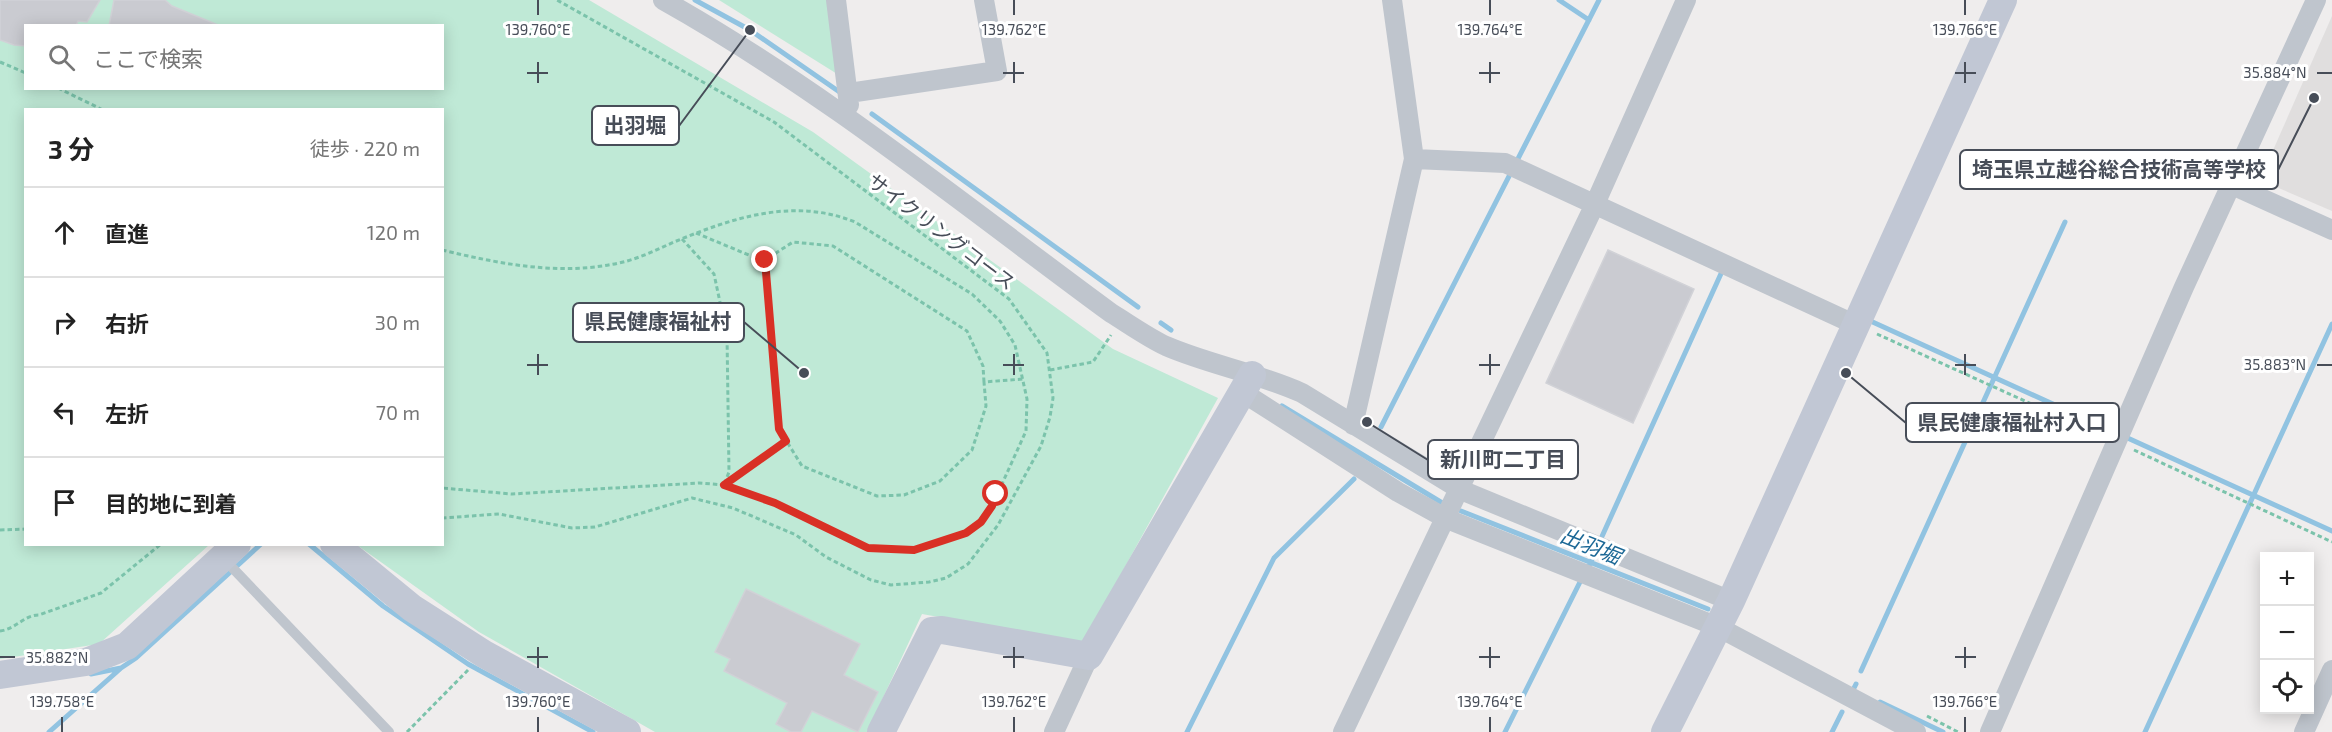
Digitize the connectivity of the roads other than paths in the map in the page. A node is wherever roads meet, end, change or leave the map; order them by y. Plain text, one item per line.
1 (663, 0) edge
2 (836, 0) edge
3 (984, 0) edge
4 (1392, 0) edge
5 (1686, 0) edge
6 (2003, 0) edge
7 (2316, 0) edge
8 (849, 93) junction
9 (848, 119) junction
10 (1414, 159) junction
11 (2232, 185) junction
12 (1595, 204) junction
13 (2332, 230) edge
14 (1856, 325) junction
15 (1247, 383) junction
16 (1353, 425) junction
17 (1461, 490) junction
18 (1446, 519) junction
19 (336, 546) edge
20 (230, 551) edge
21 (1731, 602) junction
22 (1718, 627) junction
23 (1089, 656) junction
24 (2332, 670) edge
25 (0, 675) edge
26 (389, 732) edge
27 (627, 732) edge
28 (881, 732) edge
29 (1054, 732) edge
30 (1343, 732) edge
31 (1665, 732) edge
32 (1916, 732) edge
33 (1990, 732) edge
34 (2304, 732) edge

1 - 9 street
2 - 8 street
3 - 8 street
4 - 10 street
5 - 12 street
6 - 14 street
7 - 11 street
8 - 9 street
9 - 15 street
10 - 12 street
10 - 16 street
11 - 13 street
11 - 33 street
12 - 14 street
12 - 17 street
14 - 21 street
15 - 16 street
15 - 18 street
15 - 23 street
16 - 17 street
17 - 18 street
17 - 21 street
18 - 22 street
18 - 30 street
19 - 27 street
20 - 25 street
20 - 26 lane
21 - 22 street
22 - 31 street
22 - 32 street
23 - 28 street
23 - 29 street
24 - 34 street

